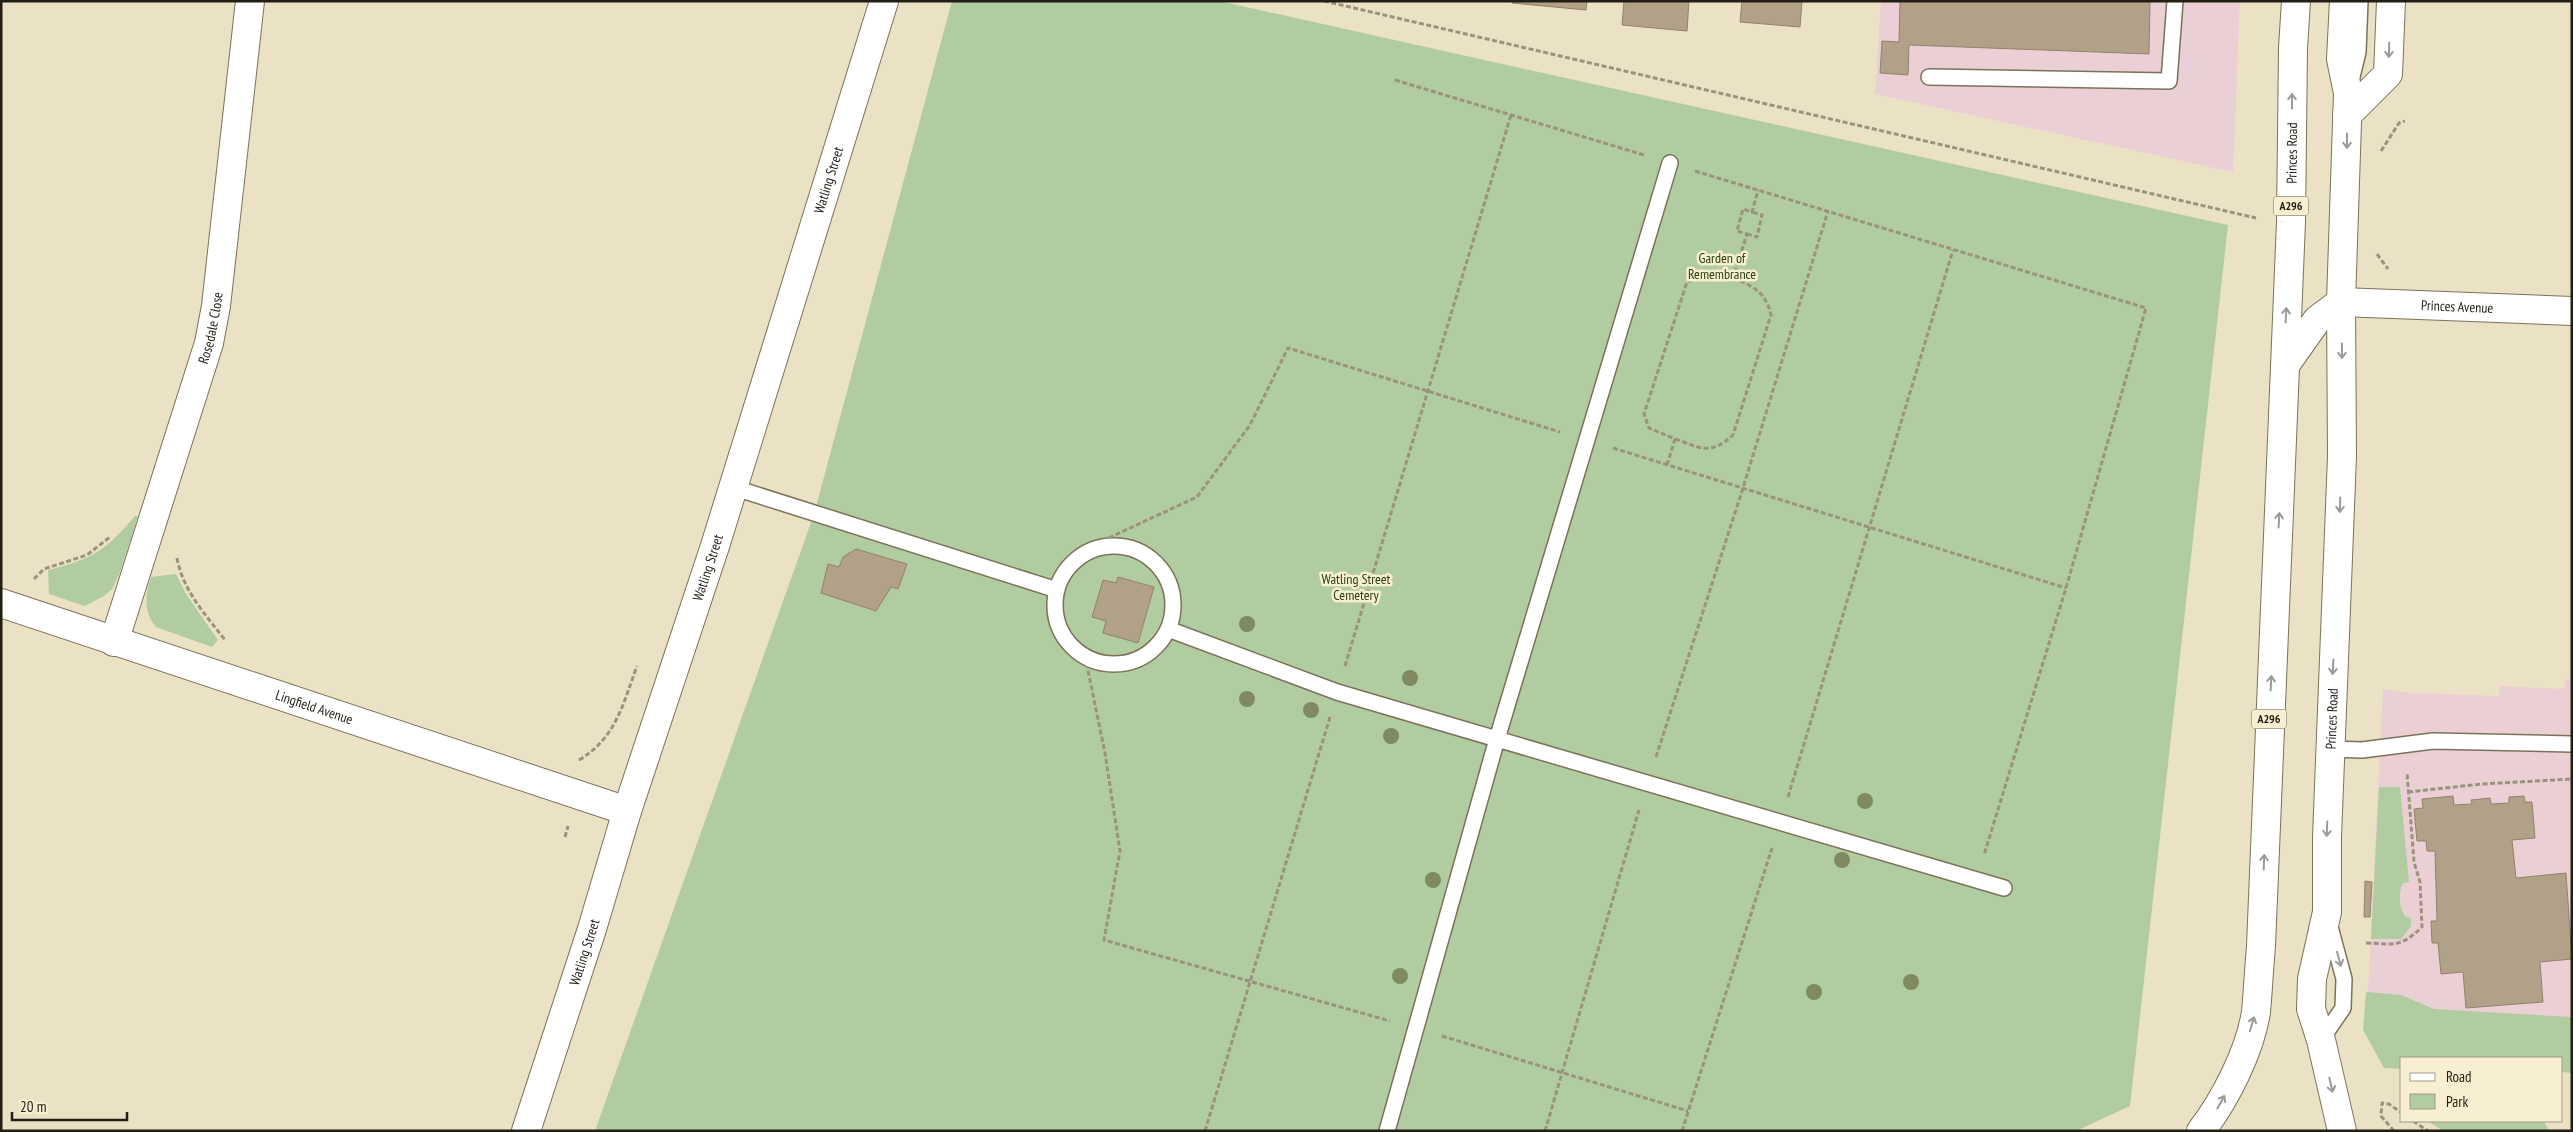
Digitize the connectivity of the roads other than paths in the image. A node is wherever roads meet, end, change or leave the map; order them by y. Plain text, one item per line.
1 (250, 1) edge
2 (884, 1) edge
3 (2175, 1) edge
4 (2296, 1) edge
5 (2344, 1) edge
6 (2360, 1) edge
7 (2391, 1) edge
8 (1929, 77) dead end
9 (2348, 104) junction
10 (1670, 163) road end
11 (2341, 302) junction
12 (2572, 311) edge
13 (2286, 364) junction
14 (732, 487) junction
15 (1058, 590) junction
16 (1, 603) edge
17 (1168, 629) junction
18 (114, 642) junction
19 (1497, 739) junction
20 (2572, 744) edge
21 (2330, 749) junction
22 (627, 811) junction
23 (2004, 888) dead end
24 (526, 1131) edge
25 (1387, 1131) edge
26 (2200, 1131) edge
27 (2342, 1131) edge

1 - 18 main road, Rosedale Close
2 - 14 main road, Watling Street
3 - 8 lane
13 -> 4 main road, Princes Road / A296
5 - 9 main road, Princes Road
6 - 9 lane
7 -> 9 main road
9 -> 11 main road, Princes Road
10 - 19 lane
11 - 12 main road, Princes Avenue
11 - 13 main road
11 -> 21 main road, Princes Road
26 -> 13 main road, Princes Road / A296
14 - 15 lane
14 - 22 main road, Watling Street
15 - 17 lane
15 - 17 lane
16 - 18 main road, Lingfield Avenue
17 - 19 lane
18 - 22 main road, Lingfield Avenue
19 - 23 lane
19 - 25 lane
20 - 21 lane
21 -> 27 main road, Princes Road
22 - 24 main road, Watling Street

